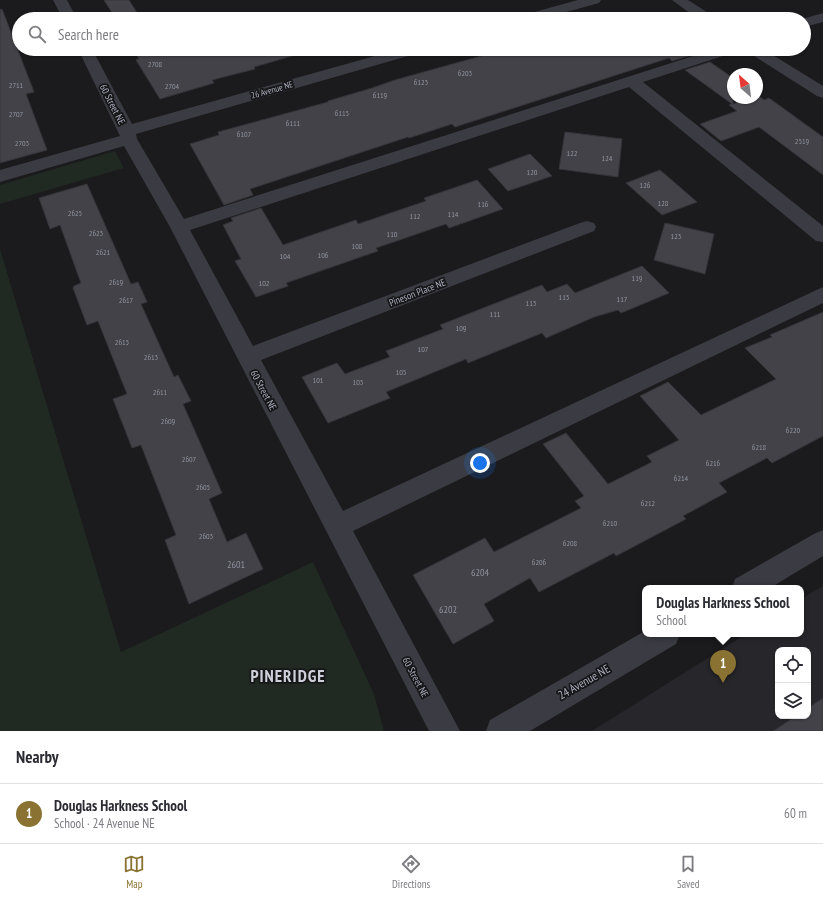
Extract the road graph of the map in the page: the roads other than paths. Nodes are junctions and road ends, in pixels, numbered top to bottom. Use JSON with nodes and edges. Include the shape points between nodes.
{"nodes":[{"id":1,"x":60,"y":0,"type":"edge"},
{"id":2,"x":594,"y":0,"type":"edge"},
{"id":3,"x":679,"y":0,"type":"edge"},
{"id":4,"x":66,"y":12,"type":"edge"},
{"id":5,"x":550,"y":12,"type":"edge"},
{"id":6,"x":697,"y":12,"type":"edge"},
{"id":7,"x":823,"y":17,"type":"edge"},
{"id":8,"x":811,"y":21,"type":"edge"},
{"id":9,"x":88,"y":56,"type":"edge"},
{"id":10,"x":393,"y":56,"type":"edge"},
{"id":11,"x":709,"y":56,"type":"edge"},
{"id":12,"x":765,"y":56,"type":"edge"},
{"id":13,"x":632,"y":81,"type":"junction"},
{"id":14,"x":823,"y":94,"type":"edge"},
{"id":15,"x":128,"y":135,"type":"junction"},
{"id":16,"x":0,"y":176,"type":"edge"},
{"id":17,"x":179,"y":227,"type":"junction"},
{"id":18,"x":587,"y":227,"type":"dead end"},
{"id":19,"x":823,"y":236,"type":"edge"},
{"id":20,"x":823,"y":294,"type":"edge"},
{"id":21,"x":246,"y":357,"type":"junction"},
{"id":22,"x":336,"y":527,"type":"junction"},
{"id":23,"x":823,"y":542,"type":"edge"},
{"id":24,"x":750,"y":585,"type":"edge"},
{"id":25,"x":661,"y":637,"type":"edge"},
{"id":26,"x":445,"y":731,"type":"edge"},
{"id":27,"x":501,"y":731,"type":"edge"}],
"edges":[{"from":1,"to":4,"type":"street"},
{"from":2,"to":5,"type":"street"},
{"from":3,"to":6,"type":"street"},
{"from":7,"to":8,"type":"street"},
{"from":9,"to":15,"type":"street","name":"60 Street NE"},
{"from":10,"to":15,"type":"street","name":"26 Avenue NE"},
{"from":11,"to":13,"type":"street"},
{"from":12,"to":14,"type":"street"},
{"from":13,"to":17,"type":"street"},
{"from":13,"to":19,"type":"street"},
{"from":15,"to":16,"type":"street","name":"26 Avenue NE"},
{"from":15,"to":17,"type":"street","name":"60 Street NE"},
{"from":17,"to":21,"type":"street","name":"60 Street NE"},
{"from":18,"to":21,"type":"street","name":"Pineson Place NE"},
{"from":20,"to":22,"type":"street"},
{"from":21,"to":22,"type":"street","name":"60 Street NE"},
{"from":22,"to":26,"type":"street","name":"60 Street NE"},
{"from":23,"to":24,"type":"street"},
{"from":25,"to":27,"type":"street","name":"24 Avenue NE"}]}
